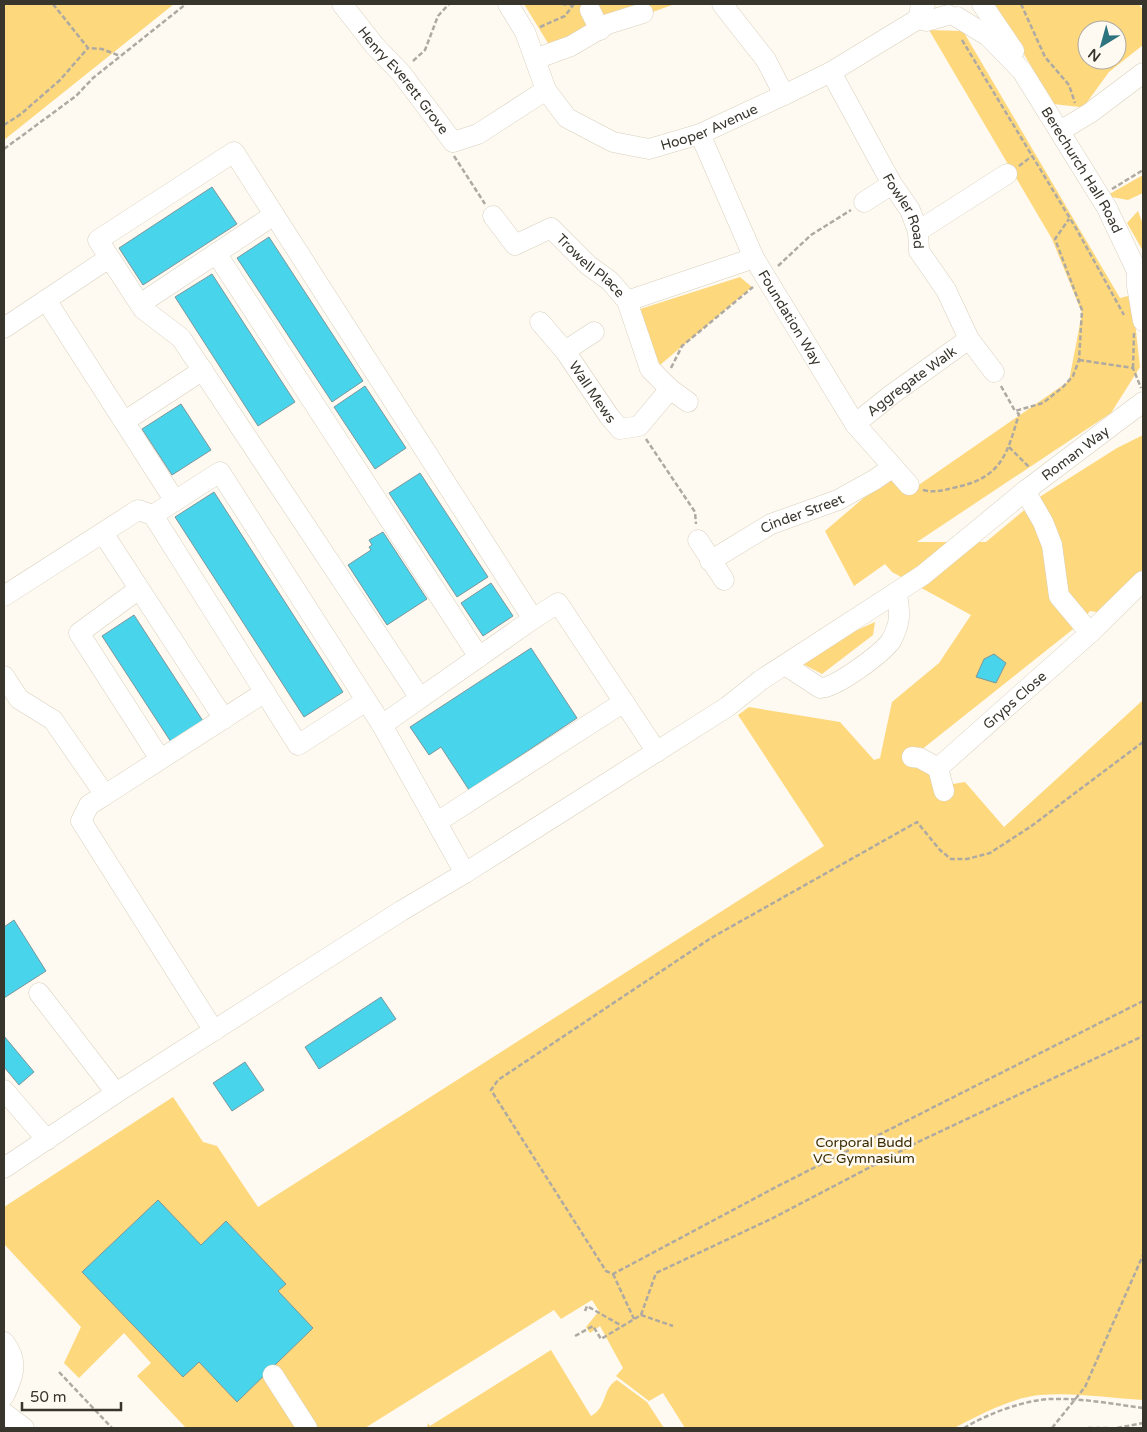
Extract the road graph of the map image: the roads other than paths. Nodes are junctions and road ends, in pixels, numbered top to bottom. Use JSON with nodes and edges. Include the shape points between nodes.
{"nodes":[{"id":1,"x":342,"y":4,"type":"edge"},
{"id":2,"x":508,"y":4,"type":"edge"},
{"id":3,"x":722,"y":4,"type":"edge"},
{"id":4,"x":975,"y":4,"type":"edge"},
{"id":5,"x":982,"y":4,"type":"edge"},
{"id":6,"x":580,"y":6,"type":"edge"},
{"id":7,"x":922,"y":11,"type":"edge"},
{"id":8,"x":643,"y":13,"type":"dead end"},
{"id":9,"x":949,"y":17,"type":"edge"},
{"id":10,"x":600,"y":30,"type":"junction"},
{"id":11,"x":535,"y":59,"type":"junction"},
{"id":12,"x":1022,"y":71,"type":"junction"},
{"id":13,"x":832,"y":72,"type":"junction"},
{"id":14,"x":1143,"y":73,"type":"edge"},
{"id":15,"x":546,"y":90,"type":"junction"},
{"id":16,"x":784,"y":95,"type":"junction"},
{"id":17,"x":1060,"y":130,"type":"junction"},
{"id":18,"x":700,"y":134,"type":"junction"},
{"id":19,"x":1007,"y":174,"type":"dead end"},
{"id":20,"x":892,"y":184,"type":"junction"},
{"id":21,"x":864,"y":202,"type":"dead end"},
{"id":22,"x":274,"y":215,"type":"junction"},
{"id":23,"x":493,"y":216,"type":"road end"},
{"id":24,"x":918,"y":231,"type":"junction"},
{"id":25,"x":216,"y":253,"type":"junction"},
{"id":26,"x":109,"y":258,"type":"junction"},
{"id":27,"x":754,"y":258,"type":"junction"},
{"id":28,"x":1140,"y":278,"type":"edge"},
{"id":29,"x":46,"y":300,"type":"junction"},
{"id":30,"x":627,"y":301,"type":"junction"},
{"id":31,"x":140,"y":304,"type":"junction"},
{"id":32,"x":540,"y":322,"type":"dead end"},
{"id":33,"x":1136,"y":325,"type":"edge"},
{"id":34,"x":4,"y":328,"type":"edge"},
{"id":35,"x":594,"y":332,"type":"dead end"},
{"id":36,"x":969,"y":339,"type":"junction"},
{"id":37,"x":565,"y":350,"type":"junction"},
{"id":38,"x":203,"y":370,"type":"junction"},
{"id":39,"x":994,"y":372,"type":"road end"},
{"id":40,"x":670,"y":389,"type":"junction"},
{"id":41,"x":688,"y":402,"type":"dead end"},
{"id":42,"x":1143,"y":402,"type":"edge"},
{"id":43,"x":125,"y":421,"type":"junction"},
{"id":44,"x":855,"y":424,"type":"junction"},
{"id":45,"x":893,"y":467,"type":"junction"},
{"id":46,"x":909,"y":484,"type":"road end"},
{"id":47,"x":1025,"y":491,"type":"junction"},
{"id":48,"x":175,"y":501,"type":"junction"},
{"id":49,"x":153,"y":516,"type":"junction"},
{"id":50,"x":103,"y":533,"type":"junction"},
{"id":51,"x":698,"y":540,"type":"road end"},
{"id":52,"x":710,"y":561,"type":"junction"},
{"id":53,"x":724,"y":580,"type":"dead end"},
{"id":54,"x":1143,"y":581,"type":"edge"},
{"id":55,"x":140,"y":589,"type":"junction"},
{"id":56,"x":896,"y":592,"type":"junction"},
{"id":57,"x":4,"y":596,"type":"edge"},
{"id":58,"x":533,"y":619,"type":"junction"},
{"id":59,"x":1090,"y":633,"type":"junction"},
{"id":60,"x":479,"y":657,"type":"junction"},
{"id":61,"x":785,"y":665,"type":"junction"},
{"id":62,"x":4,"y":676,"type":"edge"},
{"id":63,"x":265,"y":692,"type":"junction"},
{"id":64,"x":420,"y":698,"type":"junction"},
{"id":65,"x":366,"y":700,"type":"junction"},
{"id":66,"x":624,"y":702,"type":"junction"},
{"id":67,"x":224,"y":719,"type":"junction"},
{"id":68,"x":382,"y":725,"type":"junction"},
{"id":69,"x":657,"y":752,"type":"junction"},
{"id":70,"x":912,"y":757,"type":"dead end"},
{"id":71,"x":160,"y":759,"type":"junction"},
{"id":72,"x":938,"y":768,"type":"junction"},
{"id":73,"x":944,"y":790,"type":"dead end"},
{"id":74,"x":105,"y":795,"type":"junction"},
{"id":75,"x":437,"y":822,"type":"junction"},
{"id":76,"x":465,"y":873,"type":"junction"},
{"id":77,"x":39,"y":993,"type":"dead end"},
{"id":78,"x":214,"y":1031,"type":"junction"},
{"id":79,"x":4,"y":1090,"type":"edge"},
{"id":80,"x":116,"y":1093,"type":"junction"},
{"id":81,"x":47,"y":1140,"type":"junction"},
{"id":82,"x":4,"y":1168,"type":"edge"},
{"id":83,"x":4,"y":1342,"type":"edge"},
{"id":84,"x":273,"y":1375,"type":"dead end"},
{"id":85,"x":4,"y":1396,"type":"edge"},
{"id":86,"x":4,"y":1413,"type":"edge"},
{"id":87,"x":24,"y":1428,"type":"edge"},
{"id":88,"x":307,"y":1428,"type":"edge"}],
"edges":[{"from":1,"to":15,"type":"street","name":"Henry Everett Grove","via":[[401,73],[453,142],[478,134]]},
{"from":2,"to":11,"type":"street","name":"Hooper Avenue","via":[[525,32]]},
{"from":3,"to":16,"type":"street","via":[[766,60]]},
{"from":4,"to":9,"type":"street","via":[[968,12]]},
{"from":5,"to":12,"type":"street","name":"Berechurch Hall Road","via":[[1005,34]]},
{"from":6,"to":10,"type":"street"},
{"from":7,"to":9,"type":"street","via":[[927,21]]},
{"from":7,"to":13,"type":"street","name":"Hooper Avenue"},
{"from":8,"to":10,"type":"street"},
{"from":9,"to":12,"type":"street","name":"Berechurch Hall Road","via":[[988,36]]},
{"from":10,"to":11,"type":"street","via":[[572,46]]},
{"from":11,"to":15,"type":"street","name":"Hooper Avenue"},
{"from":12,"to":17,"type":"street","name":"Berechurch Hall Road"},
{"from":13,"to":16,"type":"street","name":"Hooper Avenue"},
{"from":13,"to":20,"type":"street","name":"Fowler Road"},
{"from":14,"to":17,"type":"street"},
{"from":15,"to":18,"type":"street","name":"Hooper Avenue","via":[[567,118],[613,142],[649,149]]},
{"from":16,"to":18,"type":"street","name":"Hooper Avenue"},
{"from":17,"to":28,"type":"street","name":"Berechurch Hall Road","via":[[1100,196]]},
{"from":18,"to":27,"type":"street","name":"Foundation Way"},
{"from":19,"to":24,"type":"street"},
{"from":20,"to":21,"type":"street"},
{"from":20,"to":24,"type":"street","name":"Fowler Road","via":[[910,210]]},
{"from":22,"to":25,"type":"street"},
{"from":22,"to":26,"type":"street","via":[[234,152],[98,240]]},
{"from":22,"to":58,"type":"street"},
{"from":23,"to":30,"type":"street","name":"Trowell Place","via":[[508,251],[551,228],[588,266],[610,281]]},
{"from":24,"to":36,"type":"street","name":"Fowler Road","via":[[919,252],[946,290]]},
{"from":25,"to":31,"type":"street"},
{"from":25,"to":60,"type":"street"},
{"from":26,"to":29,"type":"street"},
{"from":26,"to":31,"type":"street"},
{"from":27,"to":30,"type":"street","name":"Trowell Place"},
{"from":27,"to":44,"type":"street","name":"Foundation Way"},
{"from":28,"to":33,"type":"street","name":"Berechurch Hall Road"},
{"from":29,"to":34,"type":"street"},
{"from":29,"to":43,"type":"street"},
{"from":30,"to":40,"type":"street","via":[[650,369]]},
{"from":31,"to":38,"type":"street","via":[[181,338]]},
{"from":32,"to":37,"type":"street"},
{"from":35,"to":37,"type":"street","name":"Wall Mews"},
{"from":36,"to":39,"type":"street","name":"Fowler Road"},
{"from":36,"to":44,"type":"street","name":"Aggregate Walk"},
{"from":37,"to":40,"type":"street","name":"Wall Mews","via":[[620,429],[639,426]]},
{"from":38,"to":43,"type":"street"},
{"from":38,"to":64,"type":"street"},
{"from":40,"to":41,"type":"street"},
{"from":42,"to":47,"type":"street","name":"Roman Way"},
{"from":43,"to":48,"type":"street"},
{"from":44,"to":45,"type":"street","name":"Foundation Way"},
{"from":45,"to":46,"type":"street","name":"Foundation Way"},
{"from":45,"to":52,"type":"street","name":"Cinder Street","via":[[838,500],[771,524]]},
{"from":47,"to":56,"type":"street","name":"Roman Way","via":[[923,575]]},
{"from":47,"to":59,"type":"street","via":[[1052,545],[1059,596]]},
{"from":48,"to":49,"type":"street"},
{"from":48,"to":65,"type":"street","via":[[220,472]]},
{"from":49,"to":50,"type":"street","via":[[138,510]]},
{"from":49,"to":63,"type":"street"},
{"from":50,"to":55,"type":"street"},
{"from":50,"to":57,"type":"street"},
{"from":51,"to":52,"type":"street"},
{"from":52,"to":53,"type":"street"},
{"from":54,"to":59,"type":"street","name":"Gryps Close"},
{"from":55,"to":67,"type":"street"},
{"from":55,"to":71,"type":"street","via":[[80,633]]},
{"from":56,"to":61,"type":"street","name":"Roman Way"},
{"from":56,"to":61,"type":"street","via":[[899,618],[891,640],[872,658],[827,688],[820,688]]},
{"from":58,"to":60,"type":"street"},
{"from":58,"to":66,"type":"street","via":[[558,602]]},
{"from":59,"to":72,"type":"street","name":"Gryps Close"},
{"from":60,"to":64,"type":"street"},
{"from":61,"to":69,"type":"street","name":"Roman Way"},
{"from":62,"to":74,"type":"street","via":[[19,699],[53,720]]},
{"from":63,"to":65,"type":"street","via":[[298,745]]},
{"from":63,"to":67,"type":"street"},
{"from":64,"to":68,"type":"street"},
{"from":65,"to":68,"type":"street"},
{"from":66,"to":69,"type":"street"},
{"from":66,"to":75,"type":"street"},
{"from":67,"to":71,"type":"street"},
{"from":68,"to":75,"type":"street"},
{"from":69,"to":76,"type":"street","name":"Roman Way"},
{"from":70,"to":72,"type":"street"},
{"from":71,"to":74,"type":"street"},
{"from":72,"to":73,"type":"street"},
{"from":74,"to":78,"type":"street","via":[[89,805],[82,821]]},
{"from":75,"to":76,"type":"street"},
{"from":76,"to":78,"type":"street","name":"Roman Way"},
{"from":77,"to":80,"type":"street"},
{"from":78,"to":80,"type":"street","name":"Roman Way"},
{"from":79,"to":81,"type":"street"},
{"from":80,"to":81,"type":"street","name":"Roman Way"},
{"from":81,"to":82,"type":"street","name":"Roman Way"},
{"from":83,"to":85,"type":"street","via":[[11,1351],[15,1366]]},
{"from":84,"to":88,"type":"street"},
{"from":86,"to":87,"type":"street"}]}
